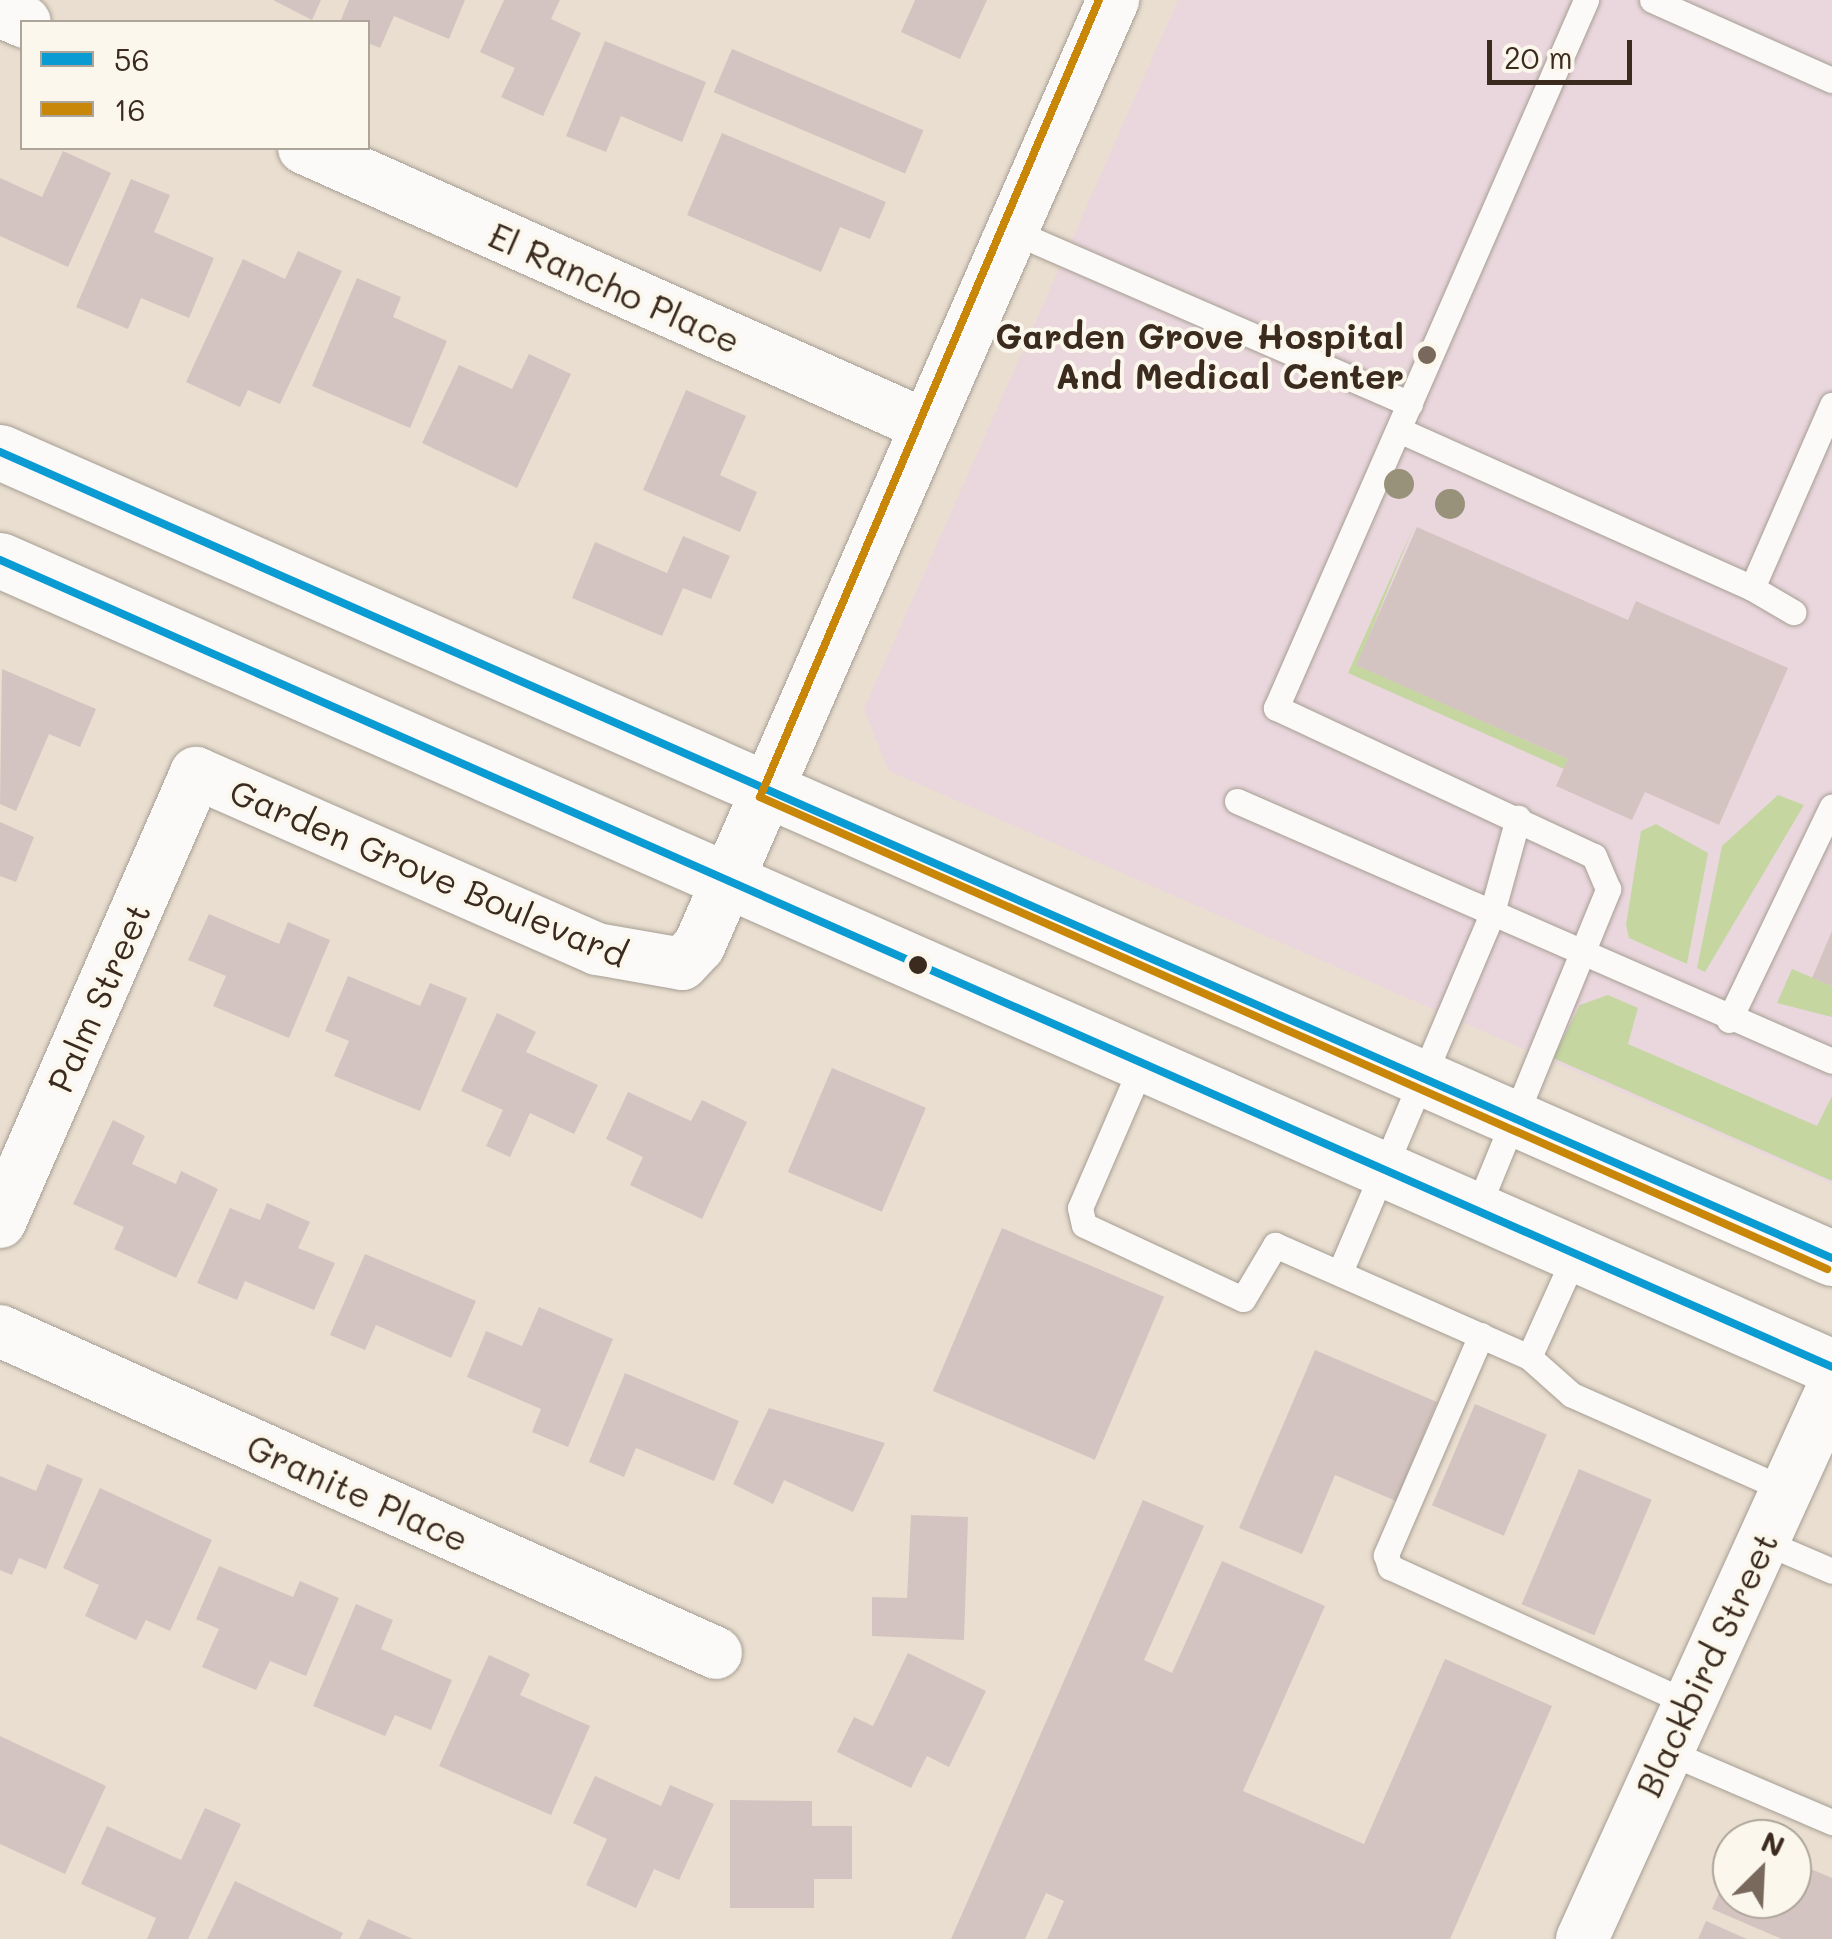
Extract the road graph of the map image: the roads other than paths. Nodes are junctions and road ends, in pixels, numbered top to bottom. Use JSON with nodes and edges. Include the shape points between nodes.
{"nodes":[{"id":1,"x":1114,"y":0,"type":"edge"},
{"id":2,"x":1586,"y":0,"type":"edge"},
{"id":3,"x":1652,"y":0,"type":"edge"},
{"id":4,"x":1832,"y":80,"type":"edge"},
{"id":5,"x":308,"y":150,"type":"edge"},
{"id":6,"x":1012,"y":230,"type":"junction"},
{"id":7,"x":1410,"y":404,"type":"junction"},
{"id":8,"x":1832,"y":406,"type":"edge"},
{"id":9,"x":927,"y":426,"type":"junction"},
{"id":10,"x":1398,"y":430,"type":"junction"},
{"id":11,"x":0,"y":452,"type":"edge"},
{"id":12,"x":0,"y":560,"type":"edge"},
{"id":13,"x":1752,"y":588,"type":"junction"},
{"id":14,"x":1793,"y":612,"type":"dead end"},
{"id":15,"x":196,"y":773,"type":"joint"},
{"id":16,"x":771,"y":790,"type":"junction"},
{"id":17,"x":1237,"y":802,"type":"dead end"},
{"id":18,"x":1832,"y":806,"type":"edge"},
{"id":19,"x":1518,"y":818,"type":"junction"},
{"id":20,"x":1823,"y":839,"type":"edge"},
{"id":21,"x":734,"y":877,"type":"junction"},
{"id":22,"x":1491,"y":916,"type":"junction"},
{"id":23,"x":1581,"y":956,"type":"junction"},
{"id":24,"x":1729,"y":1020,"type":"junction"},
{"id":25,"x":1144,"y":1060,"type":"junction"},
{"id":26,"x":1832,"y":1061,"type":"edge"},
{"id":27,"x":1424,"y":1076,"type":"junction"},
{"id":28,"x":1514,"y":1116,"type":"junction"},
{"id":29,"x":1385,"y":1168,"type":"junction"},
{"id":30,"x":1477,"y":1209,"type":"junction"},
{"id":31,"x":0,"y":1222,"type":"edge"},
{"id":32,"x":1576,"y":1254,"type":"junction"},
{"id":33,"x":1832,"y":1258,"type":"edge"},
{"id":34,"x":1340,"y":1272,"type":"junction"},
{"id":35,"x":0,"y":1331,"type":"edge"},
{"id":36,"x":1481,"y":1336,"type":"junction"},
{"id":37,"x":1530,"y":1357,"type":"junction"},
{"id":38,"x":1832,"y":1367,"type":"edge"},
{"id":39,"x":1832,"y":1390,"type":"edge"},
{"id":40,"x":1786,"y":1490,"type":"junction"},
{"id":41,"x":1762,"y":1542,"type":"junction"},
{"id":42,"x":1832,"y":1570,"type":"edge"},
{"id":43,"x":716,"y":1653,"type":"dead end"},
{"id":44,"x":1688,"y":1703,"type":"junction"},
{"id":45,"x":1666,"y":1752,"type":"junction"},
{"id":46,"x":1832,"y":1822,"type":"edge"},
{"id":47,"x":1582,"y":1939,"type":"edge"}],
"edges":[{"from":1,"to":6,"type":"street"},
{"from":2,"to":7,"type":"lane"},
{"from":3,"to":4,"type":"lane"},
{"from":5,"to":9,"type":"street","name":"El Rancho Place"},
{"from":6,"to":7,"type":"lane"},
{"from":6,"to":9,"type":"street"},
{"from":7,"to":10,"type":"lane"},
{"from":8,"to":13,"type":"lane"},
{"from":9,"to":16,"type":"street"},
{"from":10,"to":13,"type":"lane"},
{"from":10,"to":19,"type":"lane","via":[[1276,708]]},
{"from":11,"to":16,"type":"main road"},
{"from":12,"to":21,"type":"main road"},
{"from":13,"to":14,"type":"lane"},
{"from":15,"to":21,"type":"street","name":"Garden Grove Boulevard","via":[[644,963],[682,964]]},
{"from":15,"to":31,"type":"street","name":"Palm Street"},
{"from":16,"to":21,"type":"street"},
{"from":16,"to":27,"type":"main road"},
{"from":17,"to":22,"type":"lane"},
{"from":18,"to":20,"type":"lane"},
{"from":19,"to":22,"type":"lane"},
{"from":19,"to":23,"type":"lane","via":[[1594,856],[1608,889]]},
{"from":20,"to":24,"type":"lane"},
{"from":21,"to":25,"type":"main road"},
{"from":22,"to":23,"type":"lane"},
{"from":22,"to":27,"type":"lane"},
{"from":23,"to":24,"type":"lane"},
{"from":23,"to":28,"type":"lane"},
{"from":24,"to":26,"type":"lane"},
{"from":25,"to":29,"type":"main road"},
{"from":25,"to":34,"type":"lane","via":[[1080,1208],[1084,1225],[1243,1299],[1275,1246]]},
{"from":27,"to":28,"type":"main road"},
{"from":27,"to":29,"type":"lane"},
{"from":28,"to":30,"type":"lane"},
{"from":28,"to":33,"type":"main road"},
{"from":29,"to":30,"type":"main road"},
{"from":29,"to":34,"type":"lane"},
{"from":30,"to":32,"type":"main road"},
{"from":32,"to":37,"type":"lane"},
{"from":32,"to":38,"type":"main road"},
{"from":34,"to":36,"type":"lane"},
{"from":35,"to":43,"type":"street","name":"Granite Place"},
{"from":36,"to":37,"type":"lane"},
{"from":36,"to":44,"type":"lane","via":[[1386,1555],[1390,1567]]},
{"from":37,"to":40,"type":"lane","via":[[1572,1395]]},
{"from":39,"to":40,"type":"street","name":"Blackbird Street"},
{"from":40,"to":41,"type":"street","name":"Blackbird Street"},
{"from":41,"to":42,"type":"lane"},
{"from":41,"to":44,"type":"street","name":"Blackbird Street"},
{"from":44,"to":45,"type":"street","name":"Blackbird Street"},
{"from":45,"to":46,"type":"lane"},
{"from":45,"to":47,"type":"street","name":"Blackbird Street"}]}
